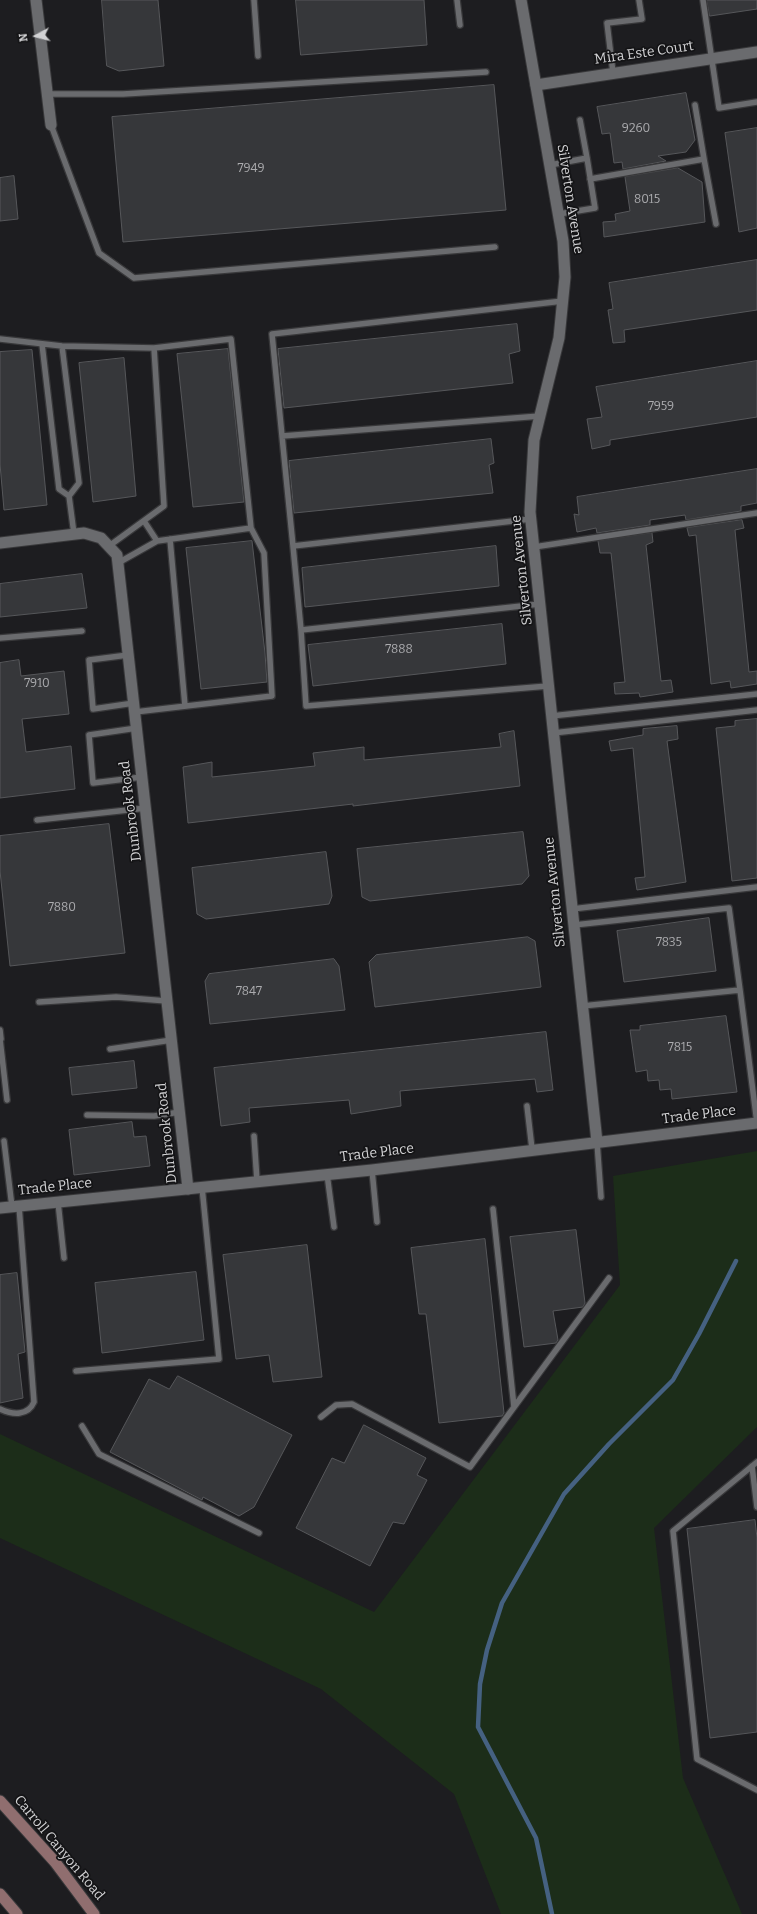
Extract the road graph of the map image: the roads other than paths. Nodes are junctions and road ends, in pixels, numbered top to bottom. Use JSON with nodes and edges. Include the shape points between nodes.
{"nodes":[{"id":1,"x":36,"y":0,"type":"edge"},
{"id":2,"x":254,"y":0,"type":"edge"},
{"id":3,"x":457,"y":0,"type":"edge"},
{"id":4,"x":521,"y":0,"type":"edge"},
{"id":5,"x":639,"y":0,"type":"edge"},
{"id":6,"x":703,"y":0,"type":"edge"},
{"id":7,"x":460,"y":25,"type":"dead end"},
{"id":8,"x":757,"y":52,"type":"edge"},
{"id":9,"x":258,"y":56,"type":"dead end"},
{"id":10,"x":711,"y":59,"type":"junction"},
{"id":11,"x":486,"y":72,"type":"dead end"},
{"id":12,"x":613,"y":73,"type":"junction"},
{"id":13,"x":536,"y":84,"type":"junction"},
{"id":14,"x":48,"y":94,"type":"junction"},
{"id":15,"x":757,"y":102,"type":"edge"},
{"id":16,"x":694,"y":105,"type":"dead end"},
{"id":17,"x":580,"y":120,"type":"dead end"},
{"id":18,"x":51,"y":125,"type":"joint"},
{"id":19,"x":587,"y":158,"type":"junction"},
{"id":20,"x":704,"y":159,"type":"junction"},
{"id":21,"x":550,"y":165,"type":"junction"},
{"id":22,"x":590,"y":179,"type":"junction"},
{"id":23,"x":559,"y":214,"type":"junction"},
{"id":24,"x":716,"y":224,"type":"dead end"},
{"id":25,"x":495,"y":247,"type":"dead end"},
{"id":26,"x":563,"y":301,"type":"junction"},
{"id":27,"x":0,"y":339,"type":"edge"},
{"id":28,"x":42,"y":344,"type":"junction"},
{"id":29,"x":62,"y":346,"type":"junction"},
{"id":30,"x":154,"y":348,"type":"junction"},
{"id":31,"x":540,"y":416,"type":"junction"},
{"id":32,"x":282,"y":436,"type":"junction"},
{"id":33,"x":69,"y":496,"type":"junction"},
{"id":34,"x":757,"y":514,"type":"edge"},
{"id":35,"x":531,"y":519,"type":"junction"},
{"id":36,"x":144,"y":521,"type":"junction"},
{"id":37,"x":251,"y":528,"type":"junction"},
{"id":38,"x":74,"y":534,"type":"junction"},
{"id":39,"x":170,"y":539,"type":"junction"},
{"id":40,"x":157,"y":541,"type":"junction"},
{"id":41,"x":0,"y":543,"type":"edge"},
{"id":42,"x":109,"y":546,"type":"junction"},
{"id":43,"x":293,"y":546,"type":"junction"},
{"id":44,"x":534,"y":547,"type":"junction"},
{"id":45,"x":118,"y":563,"type":"junction"},
{"id":46,"x":540,"y":604,"type":"junction"},
{"id":47,"x":301,"y":630,"type":"junction"},
{"id":48,"x":82,"y":631,"type":"dead end"},
{"id":49,"x":0,"y":638,"type":"edge"},
{"id":50,"x":128,"y":655,"type":"junction"},
{"id":51,"x":548,"y":686,"type":"junction"},
{"id":52,"x":757,"y":694,"type":"edge"},
{"id":53,"x":185,"y":706,"type":"junction"},
{"id":54,"x":134,"y":708,"type":"junction"},
{"id":55,"x":757,"y":710,"type":"edge"},
{"id":56,"x":551,"y":716,"type":"junction"},
{"id":57,"x":136,"y":728,"type":"junction"},
{"id":58,"x":553,"y":733,"type":"junction"},
{"id":59,"x":142,"y":777,"type":"junction"},
{"id":60,"x":146,"y":808,"type":"junction"},
{"id":61,"x":37,"y":820,"type":"dead end"},
{"id":62,"x":757,"y":887,"type":"edge"},
{"id":63,"x":572,"y":909,"type":"junction"},
{"id":64,"x":574,"y":925,"type":"junction"},
{"id":65,"x":740,"y":990,"type":"junction"},
{"id":66,"x":167,"y":1001,"type":"junction"},
{"id":67,"x":39,"y":1002,"type":"dead end"},
{"id":68,"x":582,"y":1006,"type":"junction"},
{"id":69,"x":0,"y":1030,"type":"edge"},
{"id":70,"x":0,"y":1039,"type":"edge"},
{"id":71,"x":172,"y":1040,"type":"junction"},
{"id":72,"x":110,"y":1049,"type":"dead end"},
{"id":73,"x":7,"y":1100,"type":"dead end"},
{"id":74,"x":527,"y":1106,"type":"dead end"},
{"id":75,"x":180,"y":1112,"type":"junction"},
{"id":76,"x":87,"y":1115,"type":"dead end"},
{"id":77,"x":757,"y":1123,"type":"edge"},
{"id":78,"x":254,"y":1136,"type":"dead end"},
{"id":79,"x":4,"y":1141,"type":"dead end"},
{"id":80,"x":596,"y":1142,"type":"junction"},
{"id":81,"x":532,"y":1149,"type":"junction"},
{"id":82,"x":372,"y":1170,"type":"junction"},
{"id":83,"x":327,"y":1174,"type":"junction"},
{"id":84,"x":257,"y":1181,"type":"junction"},
{"id":85,"x":202,"y":1187,"type":"junction"},
{"id":86,"x":188,"y":1189,"type":"junction"},
{"id":87,"x":601,"y":1197,"type":"dead end"},
{"id":88,"x":58,"y":1202,"type":"junction"},
{"id":89,"x":15,"y":1206,"type":"junction"},
{"id":90,"x":0,"y":1208,"type":"edge"},
{"id":91,"x":493,"y":1209,"type":"dead end"},
{"id":92,"x":377,"y":1222,"type":"dead end"},
{"id":93,"x":334,"y":1227,"type":"dead end"},
{"id":94,"x":64,"y":1258,"type":"dead end"},
{"id":95,"x":609,"y":1278,"type":"dead end"},
{"id":96,"x":76,"y":1371,"type":"dead end"},
{"id":97,"x":514,"y":1407,"type":"junction"},
{"id":98,"x":0,"y":1409,"type":"edge"},
{"id":99,"x":321,"y":1417,"type":"dead end"},
{"id":100,"x":82,"y":1426,"type":"dead end"},
{"id":101,"x":755,"y":1464,"type":"edge"},
{"id":102,"x":757,"y":1507,"type":"edge"},
{"id":103,"x":259,"y":1533,"type":"dead end"},
{"id":104,"x":757,"y":1790,"type":"edge"},
{"id":105,"x":0,"y":1801,"type":"edge"},
{"id":106,"x":0,"y":1894,"type":"edge"},
{"id":107,"x":16,"y":1914,"type":"edge"},
{"id":108,"x":94,"y":1914,"type":"edge"}],
"edges":[{"from":1,"to":14,"type":"street"},
{"from":2,"to":9,"type":"lane"},
{"from":3,"to":7,"type":"lane"},
{"from":4,"to":13,"type":"street","name":"Silverton Avenue"},
{"from":5,"to":12,"type":"lane","via":[[642,19],[607,23]]},
{"from":6,"to":10,"type":"lane"},
{"from":8,"to":10,"type":"street","name":"Mira Este Court"},
{"from":10,"to":12,"type":"street","name":"Mira Este Court"},
{"from":10,"to":15,"type":"lane","via":[[719,108]]},
{"from":11,"to":14,"type":"lane","via":[[123,94]]},
{"from":12,"to":13,"type":"street","name":"Mira Este Court"},
{"from":13,"to":21,"type":"street","name":"Silverton Avenue"},
{"from":14,"to":18,"type":"street"},
{"from":16,"to":20,"type":"lane"},
{"from":17,"to":19,"type":"lane"},
{"from":18,"to":25,"type":"lane","via":[[99,253],[134,278]]},
{"from":19,"to":21,"type":"lane"},
{"from":19,"to":22,"type":"lane"},
{"from":20,"to":22,"type":"lane"},
{"from":20,"to":24,"type":"lane"},
{"from":21,"to":23,"type":"street","name":"Silverton Avenue"},
{"from":22,"to":23,"type":"lane","via":[[596,208]]},
{"from":23,"to":26,"type":"street","name":"Silverton Avenue","via":[[565,264]]},
{"from":26,"to":31,"type":"street","name":"Silverton Avenue","via":[[559,338]]},
{"from":26,"to":32,"type":"lane","via":[[272,334]]},
{"from":27,"to":28,"type":"lane"},
{"from":28,"to":29,"type":"lane"},
{"from":28,"to":33,"type":"lane","via":[[59,489]]},
{"from":29,"to":30,"type":"lane"},
{"from":29,"to":33,"type":"lane","via":[[79,482]]},
{"from":30,"to":36,"type":"lane","via":[[164,506]]},
{"from":30,"to":37,"type":"lane","via":[[231,339]]},
{"from":31,"to":32,"type":"lane"},
{"from":31,"to":35,"type":"street","name":"Silverton Avenue","via":[[534,440]]},
{"from":32,"to":43,"type":"lane"},
{"from":33,"to":38,"type":"lane"},
{"from":34,"to":44,"type":"lane"},
{"from":35,"to":43,"type":"lane"},
{"from":35,"to":44,"type":"street","name":"Silverton Avenue"},
{"from":36,"to":40,"type":"lane"},
{"from":36,"to":42,"type":"lane"},
{"from":37,"to":39,"type":"lane"},
{"from":37,"to":53,"type":"lane","via":[[264,553],[272,696]]},
{"from":38,"to":41,"type":"street","name":"Dunbrook Road"},
{"from":38,"to":42,"type":"street","name":"Dunbrook Road","via":[[84,533],[101,538]]},
{"from":39,"to":40,"type":"lane"},
{"from":39,"to":53,"type":"lane"},
{"from":40,"to":45,"type":"lane"},
{"from":42,"to":45,"type":"street","name":"Dunbrook Road","via":[[117,555]]},
{"from":43,"to":47,"type":"lane"},
{"from":44,"to":46,"type":"street","name":"Silverton Avenue"},
{"from":45,"to":50,"type":"street","name":"Dunbrook Road"},
{"from":46,"to":47,"type":"lane"},
{"from":46,"to":51,"type":"street","name":"Silverton Avenue"},
{"from":47,"to":51,"type":"lane","via":[[306,706]]},
{"from":48,"to":49,"type":"lane"},
{"from":50,"to":54,"type":"street","name":"Dunbrook Road"},
{"from":50,"to":54,"type":"lane","via":[[89,660],[94,709]]},
{"from":51,"to":56,"type":"street","name":"Silverton Avenue"},
{"from":52,"to":56,"type":"lane"},
{"from":53,"to":54,"type":"lane"},
{"from":54,"to":57,"type":"street","name":"Dunbrook Road"},
{"from":55,"to":58,"type":"lane"},
{"from":56,"to":58,"type":"street","name":"Silverton Avenue"},
{"from":57,"to":59,"type":"street","name":"Dunbrook Road"},
{"from":57,"to":59,"type":"lane","via":[[89,735],[93,783]]},
{"from":58,"to":63,"type":"street","name":"Silverton Avenue"},
{"from":59,"to":60,"type":"street","name":"Dunbrook Road"},
{"from":60,"to":61,"type":"lane"},
{"from":60,"to":66,"type":"street","name":"Dunbrook Road"},
{"from":62,"to":63,"type":"lane"},
{"from":63,"to":64,"type":"street","name":"Silverton Avenue"},
{"from":64,"to":65,"type":"lane","via":[[729,908]]},
{"from":64,"to":68,"type":"street","name":"Silverton Avenue"},
{"from":65,"to":68,"type":"lane"},
{"from":65,"to":77,"type":"lane"},
{"from":66,"to":67,"type":"lane","via":[[116,997]]},
{"from":66,"to":71,"type":"street","name":"Dunbrook Road"},
{"from":68,"to":80,"type":"street","name":"Silverton Avenue"},
{"from":69,"to":70,"type":"lane"},
{"from":70,"to":73,"type":"lane"},
{"from":71,"to":72,"type":"lane"},
{"from":71,"to":75,"type":"street","name":"Dunbrook Road"},
{"from":74,"to":81,"type":"lane"},
{"from":75,"to":76,"type":"lane","via":[[154,1116]]},
{"from":75,"to":86,"type":"street","name":"Dunbrook Road"},
{"from":77,"to":80,"type":"street","name":"Trade Place"},
{"from":78,"to":84,"type":"lane"},
{"from":79,"to":89,"type":"lane"},
{"from":80,"to":81,"type":"street","name":"Trade Place"},
{"from":80,"to":87,"type":"lane"},
{"from":81,"to":82,"type":"street","name":"Trade Place"},
{"from":82,"to":83,"type":"street","name":"Trade Place"},
{"from":82,"to":92,"type":"lane"},
{"from":83,"to":84,"type":"street","name":"Trade Place"},
{"from":83,"to":93,"type":"lane"},
{"from":84,"to":85,"type":"street","name":"Trade Place"},
{"from":85,"to":86,"type":"street","name":"Trade Place"},
{"from":85,"to":96,"type":"lane","via":[[219,1359]]},
{"from":86,"to":88,"type":"street","name":"Trade Place"},
{"from":88,"to":89,"type":"street","name":"Trade Place"},
{"from":88,"to":94,"type":"lane"},
{"from":89,"to":90,"type":"street","name":"Trade Place"},
{"from":89,"to":98,"type":"lane","via":[[34,1402],[31,1409],[16,1414]]},
{"from":91,"to":97,"type":"lane"},
{"from":95,"to":97,"type":"lane"},
{"from":97,"to":99,"type":"lane","via":[[470,1466],[352,1404],[336,1405]]},
{"from":100,"to":103,"type":"lane","via":[[99,1454]]},
{"from":101,"to":102,"type":"lane"},
{"from":101,"to":104,"type":"lane","via":[[673,1531],[697,1759]]},
{"from":105,"to":108,"type":"main road","name":"Carroll Canyon Road","via":[[55,1862]]},
{"from":106,"to":107,"type":"main road"}]}
